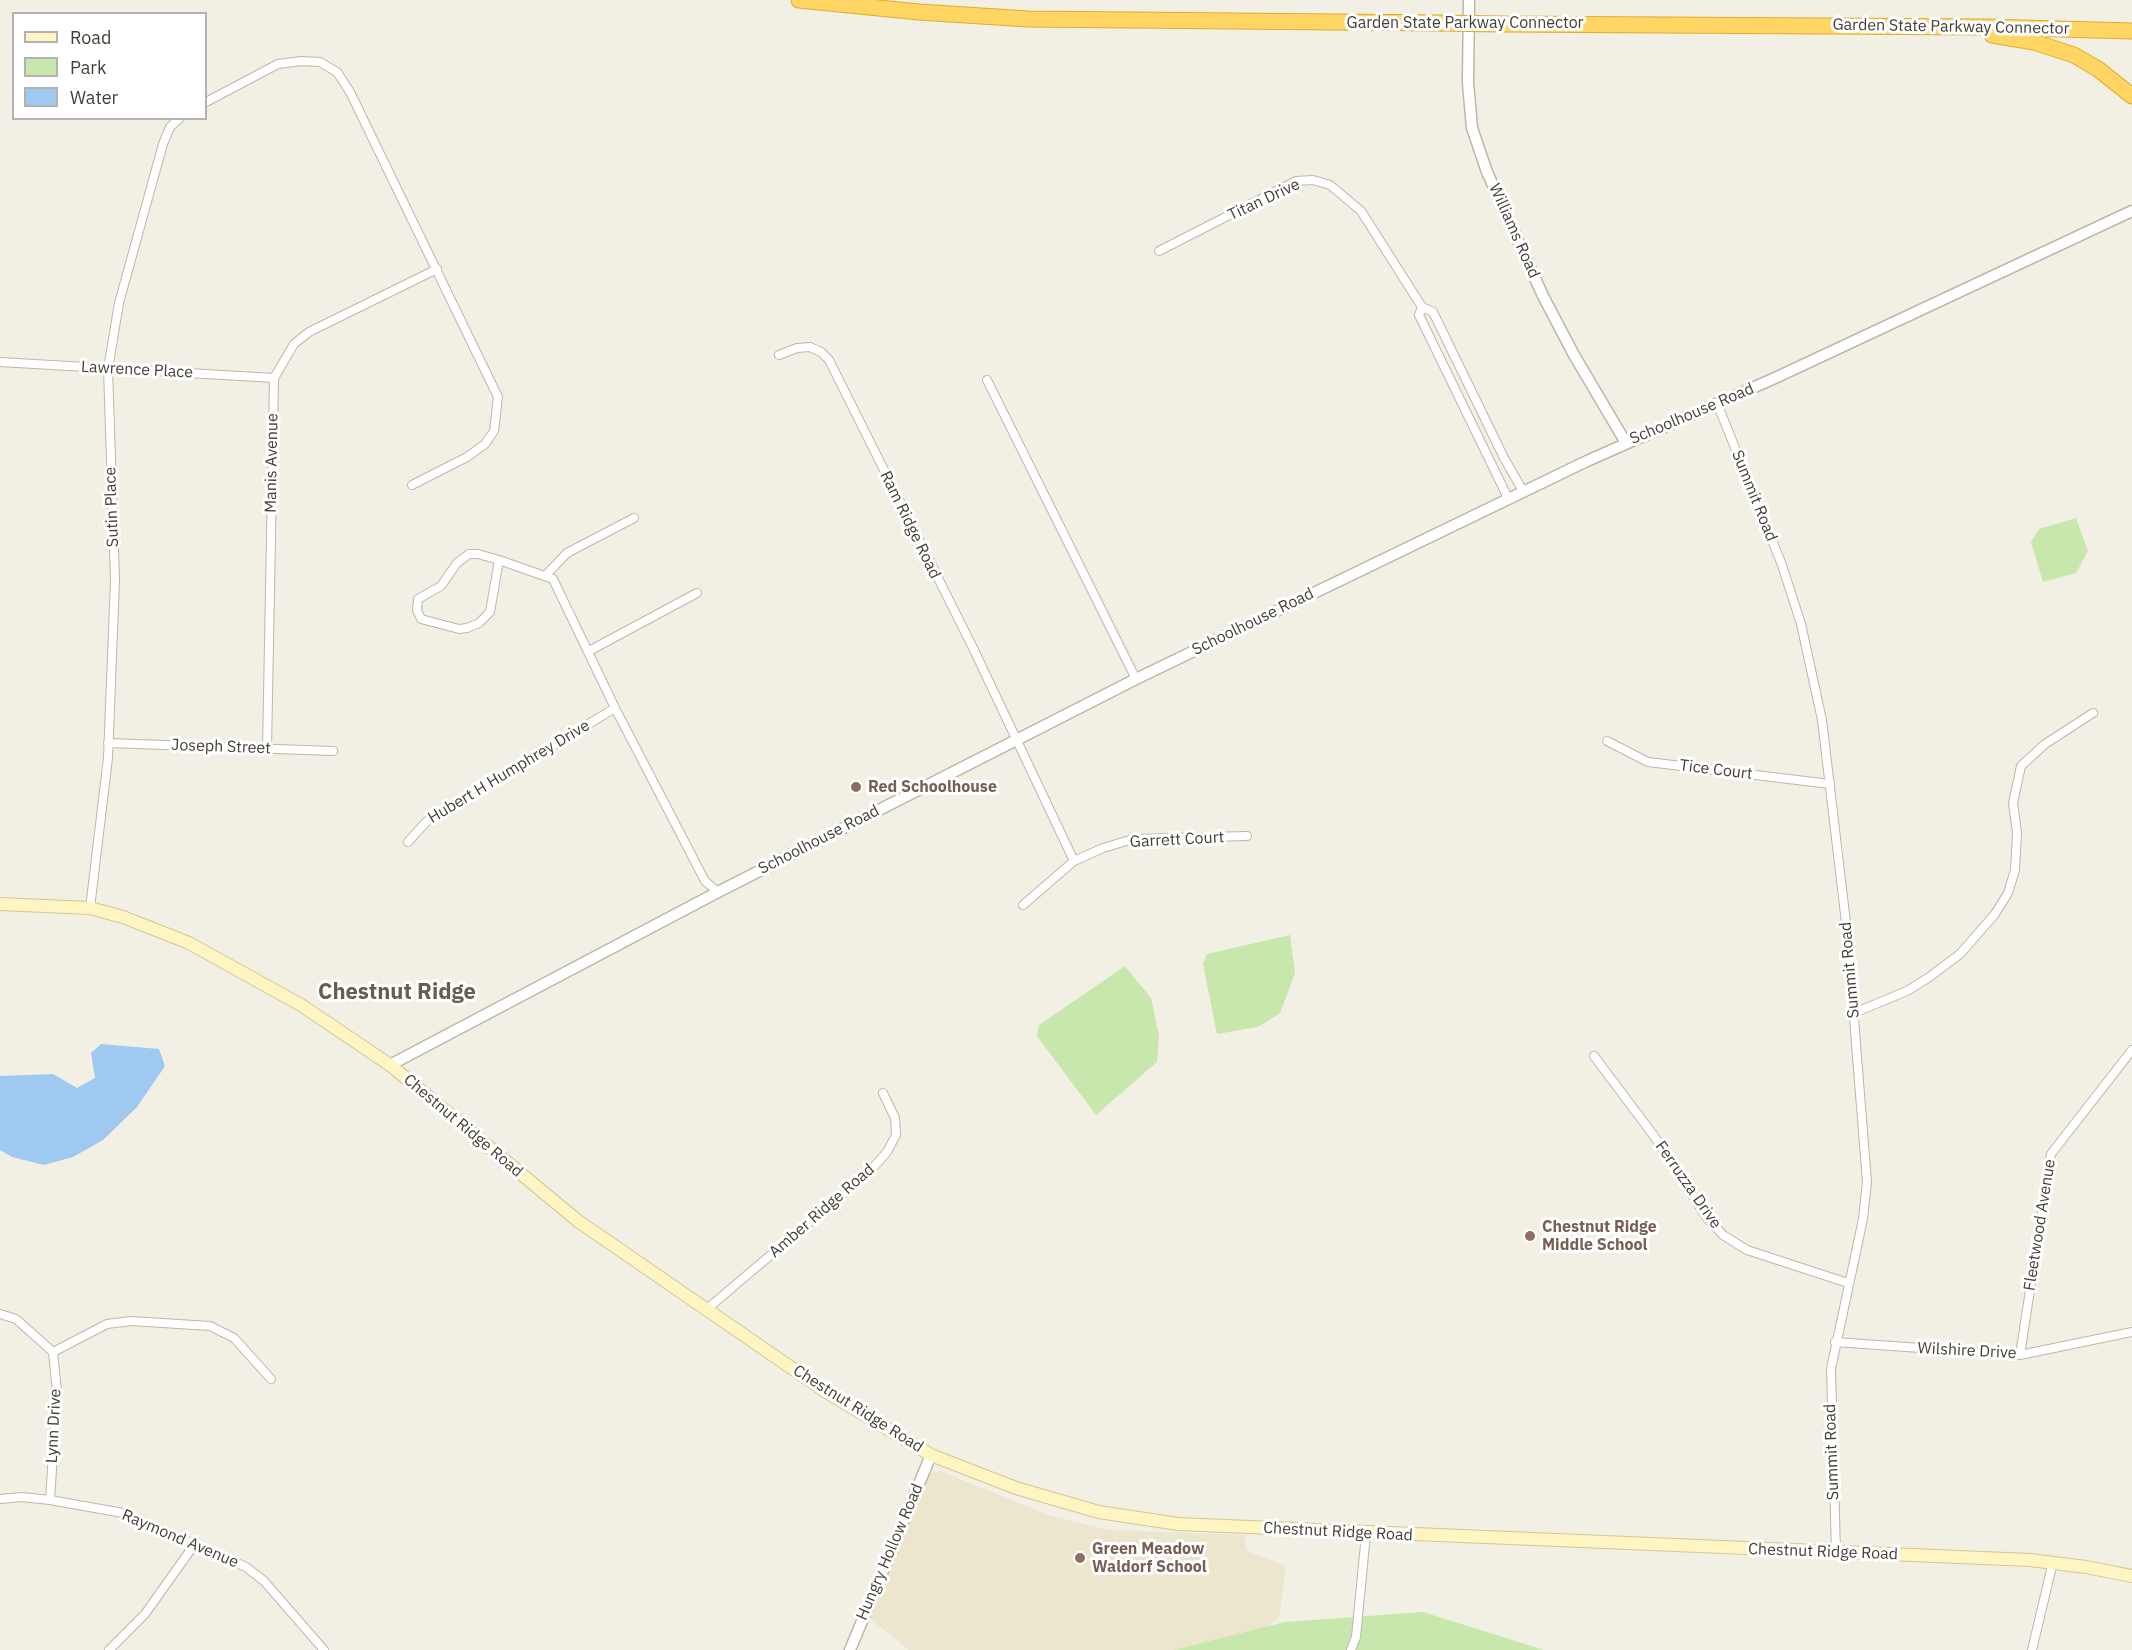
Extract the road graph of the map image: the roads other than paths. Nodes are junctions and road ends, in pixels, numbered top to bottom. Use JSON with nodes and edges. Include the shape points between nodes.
{"nodes":[{"id":1,"x":799,"y":0,"type":"edge"},
{"id":2,"x":1469,"y":0,"type":"edge"},
{"id":3,"x":1935,"y":26,"type":"junction"},
{"id":4,"x":2132,"y":31,"type":"edge"},
{"id":5,"x":2132,"y":96,"type":"edge"},
{"id":6,"x":207,"y":101,"type":"edge"},
{"id":7,"x":178,"y":120,"type":"edge"},
{"id":8,"x":2132,"y":211,"type":"edge"},
{"id":9,"x":1159,"y":251,"type":"dead end"},
{"id":10,"x":437,"y":269,"type":"junction"},
{"id":11,"x":1422,"y":307,"type":"junction"},
{"id":12,"x":779,"y":355,"type":"dead end"},
{"id":13,"x":0,"y":362,"type":"edge"},
{"id":14,"x":108,"y":369,"type":"junction"},
{"id":15,"x":274,"y":378,"type":"junction"},
{"id":16,"x":987,"y":380,"type":"dead end"},
{"id":17,"x":1717,"y":403,"type":"junction"},
{"id":18,"x":1626,"y":443,"type":"junction"},
{"id":19,"x":412,"y":485,"type":"dead end"},
{"id":20,"x":1523,"y":491,"type":"junction"},
{"id":21,"x":1508,"y":498,"type":"junction"},
{"id":22,"x":634,"y":518,"type":"dead end"},
{"id":23,"x":499,"y":560,"type":"junction"},
{"id":24,"x":546,"y":574,"type":"junction"},
{"id":25,"x":696,"y":593,"type":"dead end"},
{"id":26,"x":589,"y":651,"type":"junction"},
{"id":27,"x":1136,"y":679,"type":"junction"},
{"id":28,"x":615,"y":708,"type":"junction"},
{"id":29,"x":2093,"y":713,"type":"dead end"},
{"id":30,"x":1015,"y":740,"type":"junction"},
{"id":31,"x":1608,"y":741,"type":"dead end"},
{"id":32,"x":108,"y":743,"type":"junction"},
{"id":33,"x":267,"y":749,"type":"junction"},
{"id":34,"x":333,"y":751,"type":"dead end"},
{"id":35,"x":1830,"y":784,"type":"junction"},
{"id":36,"x":1247,"y":836,"type":"dead end"},
{"id":37,"x":408,"y":842,"type":"dead end"},
{"id":38,"x":1074,"y":861,"type":"junction"},
{"id":39,"x":718,"y":892,"type":"junction"},
{"id":40,"x":0,"y":904,"type":"edge"},
{"id":41,"x":1023,"y":905,"type":"dead end"},
{"id":42,"x":90,"y":908,"type":"junction"},
{"id":43,"x":1854,"y":1013,"type":"junction"},
{"id":44,"x":2132,"y":1050,"type":"edge"},
{"id":45,"x":1594,"y":1056,"type":"dead end"},
{"id":46,"x":390,"y":1065,"type":"junction"},
{"id":47,"x":883,"y":1094,"type":"dead end"},
{"id":48,"x":1848,"y":1283,"type":"junction"},
{"id":49,"x":707,"y":1309,"type":"junction"},
{"id":50,"x":0,"y":1314,"type":"edge"},
{"id":51,"x":2132,"y":1332,"type":"edge"},
{"id":52,"x":1835,"y":1342,"type":"junction"},
{"id":53,"x":53,"y":1352,"type":"junction"},
{"id":54,"x":2019,"y":1355,"type":"junction"},
{"id":55,"x":271,"y":1379,"type":"dead end"},
{"id":56,"x":931,"y":1455,"type":"junction"},
{"id":57,"x":0,"y":1499,"type":"edge"},
{"id":58,"x":50,"y":1500,"type":"junction"},
{"id":59,"x":1366,"y":1534,"type":"junction"},
{"id":60,"x":195,"y":1545,"type":"junction"},
{"id":61,"x":1836,"y":1552,"type":"junction"},
{"id":62,"x":2053,"y":1562,"type":"junction"},
{"id":63,"x":2132,"y":1576,"type":"edge"},
{"id":64,"x":109,"y":1650,"type":"edge"},
{"id":65,"x":324,"y":1650,"type":"edge"},
{"id":66,"x":850,"y":1650,"type":"edge"},
{"id":67,"x":1351,"y":1650,"type":"edge"},
{"id":68,"x":2032,"y":1650,"type":"edge"}],
"edges":[{"from":1,"to":3,"type":"highway","name":"Garden State Parkway Connector","bridge":true,"via":[[1028,19]]},
{"from":2,"to":18,"type":"street","name":"Williams Road","via":[[1472,128],[1487,172],[1543,296]]},
{"from":3,"to":4,"type":"highway","name":"Garden State Parkway Connector"},
{"from":3,"to":5,"type":"highway","via":[[2022,40],[2067,52],[2092,64]]},
{"from":6,"to":10,"type":"street","via":[[278,64],[320,62],[337,72]]},
{"from":7,"to":14,"type":"street","name":"Sutin Place","via":[[163,144],[119,303]]},
{"from":8,"to":17,"type":"street","name":"Schoolhouse Road"},
{"from":9,"to":11,"type":"street","name":"Titan Drive","via":[[1296,181],[1313,180],[1330,185],[1361,211]]},
{"from":10,"to":15,"type":"street","name":"Manis Avenue","via":[[309,332],[294,344]]},
{"from":10,"to":19,"type":"street","via":[[494,384],[499,411],[494,432],[485,444]]},
{"from":11,"to":20,"type":"street","name":"Titan Drive","via":[[1433,312]]},
{"from":11,"to":21,"type":"street","name":"Titan Drive","via":[[1419,315]]},
{"from":12,"to":30,"type":"street","name":"Ram Ridge Road","via":[[810,347],[829,360]]},
{"from":13,"to":14,"type":"street","name":"Lawrence Place"},
{"from":14,"to":15,"type":"street","name":"Lawrence Place"},
{"from":14,"to":32,"type":"street","name":"Sutin Place","via":[[115,580]]},
{"from":15,"to":33,"type":"street","name":"Manis Avenue"},
{"from":16,"to":27,"type":"street"},
{"from":17,"to":18,"type":"street","name":"Schoolhouse Road"},
{"from":17,"to":35,"type":"street","name":"Summit Road","via":[[1782,565],[1801,624],[1822,720]]},
{"from":18,"to":20,"type":"street","name":"Schoolhouse Road"},
{"from":20,"to":21,"type":"street","name":"Schoolhouse Road"},
{"from":21,"to":27,"type":"street","name":"Schoolhouse Road"},
{"from":22,"to":24,"type":"street","via":[[567,553]]},
{"from":23,"to":23,"type":"street","via":[[478,554],[465,556],[441,586],[418,599],[418,615],[424,621],[459,629],[479,623],[492,605]]},
{"from":23,"to":24,"type":"street"},
{"from":24,"to":26,"type":"street","via":[[553,579]]},
{"from":25,"to":26,"type":"street"},
{"from":26,"to":28,"type":"street"},
{"from":27,"to":30,"type":"street","name":"Schoolhouse Road"},
{"from":28,"to":37,"type":"street","name":"Hubert H Humphrey Drive","via":[[426,822]]},
{"from":28,"to":39,"type":"street","via":[[705,881]]},
{"from":29,"to":43,"type":"street","via":[[2045,744],[2021,766],[2013,803],[2017,833],[2015,870],[2008,893],[1995,914],[1960,954],[1928,978]]},
{"from":30,"to":38,"type":"street"},
{"from":30,"to":39,"type":"street","name":"Schoolhouse Road"},
{"from":31,"to":35,"type":"street","name":"Tice Court","via":[[1648,762]]},
{"from":32,"to":33,"type":"street","name":"Joseph Street"},
{"from":32,"to":42,"type":"street","name":"Sutin Place"},
{"from":33,"to":34,"type":"street","name":"Joseph Street"},
{"from":35,"to":43,"type":"street","name":"Summit Road"},
{"from":36,"to":38,"type":"street","name":"Garrett Court","via":[[1133,839]]},
{"from":38,"to":41,"type":"street","name":"Garrett Court"},
{"from":39,"to":46,"type":"street","name":"Schoolhouse Road"},
{"from":40,"to":42,"type":"main road","name":"Chestnut Ridge Road"},
{"from":42,"to":46,"type":"main road","name":"Chestnut Ridge Road","via":[[123,916],[189,943],[301,1005]]},
{"from":43,"to":48,"type":"street","name":"Summit Road","via":[[1867,1182]]},
{"from":44,"to":54,"type":"street","name":"Fleetwood Avenue","via":[[2051,1155]]},
{"from":45,"to":48,"type":"street","name":"Ferruzza Drive","via":[[1654,1136],[1707,1218],[1723,1235],[1748,1250]]},
{"from":46,"to":49,"type":"main road","name":"Chestnut Ridge Road","via":[[579,1221]]},
{"from":47,"to":49,"type":"street","name":"Amber Ridge Road","via":[[895,1118],[896,1135],[887,1152]]},
{"from":48,"to":52,"type":"street","name":"Summit Road"},
{"from":49,"to":56,"type":"main road","name":"Chestnut Ridge Road","via":[[825,1391]]},
{"from":50,"to":53,"type":"street","via":[[16,1319]]},
{"from":51,"to":54,"type":"street","name":"Wilshire Drive"},
{"from":52,"to":54,"type":"street","name":"Wilshire Drive"},
{"from":52,"to":61,"type":"street","name":"Summit Road","via":[[1830,1385]]},
{"from":53,"to":55,"type":"street","via":[[107,1324],[189,1323],[210,1326],[234,1338]]},
{"from":53,"to":58,"type":"street","name":"Lynn Drive","via":[[57,1392]]},
{"from":56,"to":59,"type":"main road","name":"Chestnut Ridge Road","via":[[1068,1505],[1124,1517],[1178,1524]]},
{"from":56,"to":66,"type":"street","name":"Hungry Hollow Road"},
{"from":57,"to":58,"type":"street","name":"Raymond Avenue"},
{"from":58,"to":60,"type":"street","name":"Raymond Avenue","via":[[123,1513]]},
{"from":59,"to":61,"type":"main road","name":"Chestnut Ridge Road"},
{"from":59,"to":67,"type":"street","via":[[1356,1637]]},
{"from":60,"to":64,"type":"street","via":[[145,1614]]},
{"from":60,"to":65,"type":"street","name":"Raymond Avenue","via":[[246,1567],[264,1581]]},
{"from":61,"to":62,"type":"main road","name":"Chestnut Ridge Road"},
{"from":62,"to":63,"type":"main road","name":"Chestnut Ridge Road"},
{"from":62,"to":68,"type":"street"}]}
